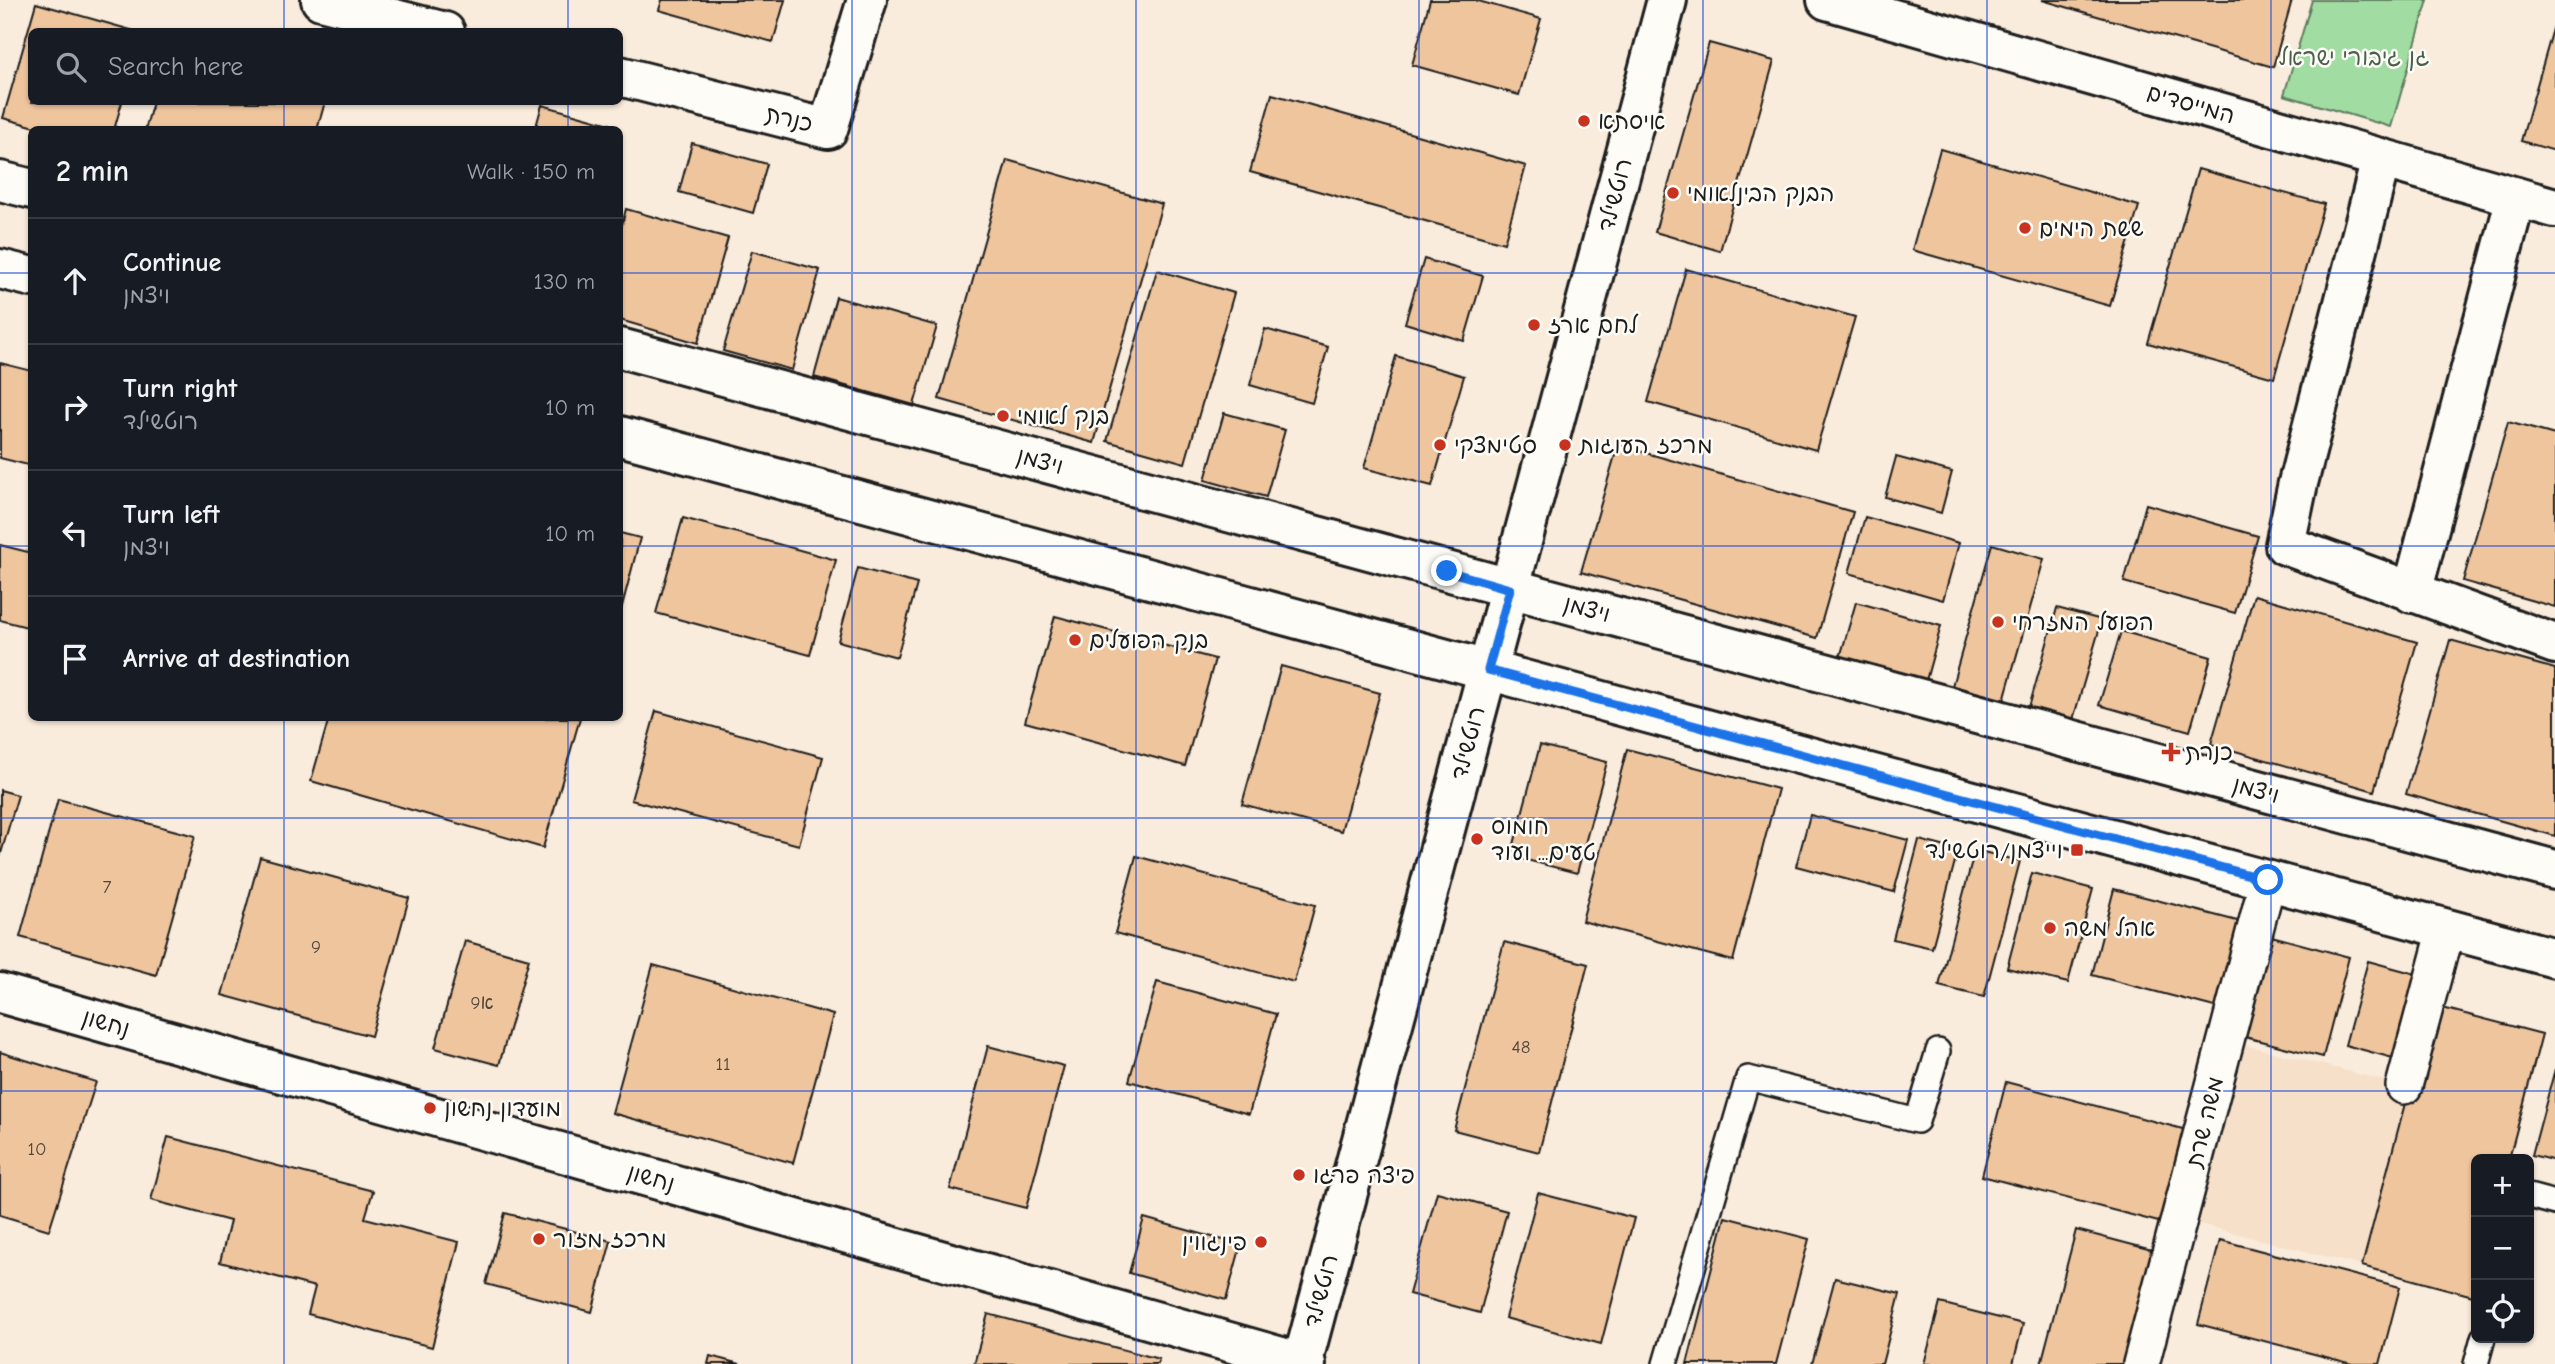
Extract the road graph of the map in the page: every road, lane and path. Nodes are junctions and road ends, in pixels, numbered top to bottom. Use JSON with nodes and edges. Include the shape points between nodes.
{"nodes":[{"id":1,"x":321,"y":0,"type":"edge"},
{"id":2,"x":867,"y":0,"type":"edge"},
{"id":3,"x":1667,"y":0,"type":"edge"},
{"id":4,"x":1827,"y":0,"type":"edge"},
{"id":5,"x":430,"y":28,"type":"edge"},
{"id":6,"x":623,"y":77,"type":"edge"},
{"id":7,"x":2381,"y":159,"type":"junction"},
{"id":8,"x":0,"y":181,"type":"edge"},
{"id":9,"x":28,"y":188,"type":"edge"},
{"id":10,"x":2516,"y":197,"type":"junction"},
{"id":11,"x":2555,"y":208,"type":"edge"},
{"id":12,"x":0,"y":269,"type":"edge"},
{"id":13,"x":28,"y":276,"type":"edge"},
{"id":14,"x":623,"y":349,"type":"edge"},
{"id":15,"x":623,"y":437,"type":"edge"},
{"id":16,"x":1510,"y":589,"type":"junction"},
{"id":17,"x":2412,"y":593,"type":"junction"},
{"id":18,"x":2555,"y":644,"type":"edge"},
{"id":19,"x":1488,"y":670,"type":"junction"},
{"id":20,"x":2555,"y":870,"type":"edge"},
{"id":21,"x":2268,"y":880,"type":"junction"},
{"id":22,"x":2446,"y":929,"type":"junction"},
{"id":23,"x":2555,"y":958,"type":"edge"},
{"id":24,"x":0,"y":993,"type":"edge"},
{"id":25,"x":1937,"y":1051,"type":"dead end"},
{"id":26,"x":2404,"y":1086,"type":"dead end"},
{"id":27,"x":2534,"y":1197,"type":"edge"},
{"id":28,"x":2555,"y":1203,"type":"edge"},
{"id":29,"x":2482,"y":1343,"type":"edge"},
{"id":30,"x":1303,"y":1364,"type":"edge"},
{"id":31,"x":1665,"y":1364,"type":"edge"},
{"id":32,"x":2141,"y":1364,"type":"edge"},
{"id":33,"x":2476,"y":1364,"type":"edge"}],
"edges":[{"from":1,"to":5,"type":"street"},
{"from":2,"to":6,"type":"street","name":"כנרת","via":[[828,129]]},
{"from":3,"to":16,"type":"street","name":"רוטשילד"},
{"from":4,"to":7,"type":"street","name":"המייסדים"},
{"from":7,"to":10,"type":"street","name":"המייסדים"},
{"from":7,"to":17,"type":"street","via":[[2301,469],[2286,545]]},
{"from":8,"to":9,"type":"street"},
{"from":10,"to":11,"type":"street","name":"המייסדים"},
{"from":10,"to":17,"type":"street"},
{"from":12,"to":13,"type":"street"},
{"from":14,"to":16,"type":"street","name":"ויצמן"},
{"from":15,"to":19,"type":"street"},
{"from":16,"to":19,"type":"street","name":"רוטשילד"},
{"from":16,"to":20,"type":"street","name":"ויצמן"},
{"from":17,"to":18,"type":"street"},
{"from":19,"to":21,"type":"street"},
{"from":19,"to":30,"type":"street","name":"רוטשילד"},
{"from":21,"to":22,"type":"street"},
{"from":21,"to":32,"type":"street","name":"משה שרת"},
{"from":22,"to":23,"type":"street"},
{"from":22,"to":26,"type":"street"},
{"from":24,"to":30,"type":"street","name":"נחשון"},
{"from":25,"to":31,"type":"lane","via":[[1917,1121],[1748,1078]]},
{"from":27,"to":28,"type":"lane"},
{"from":29,"to":33,"type":"lane"}]}
